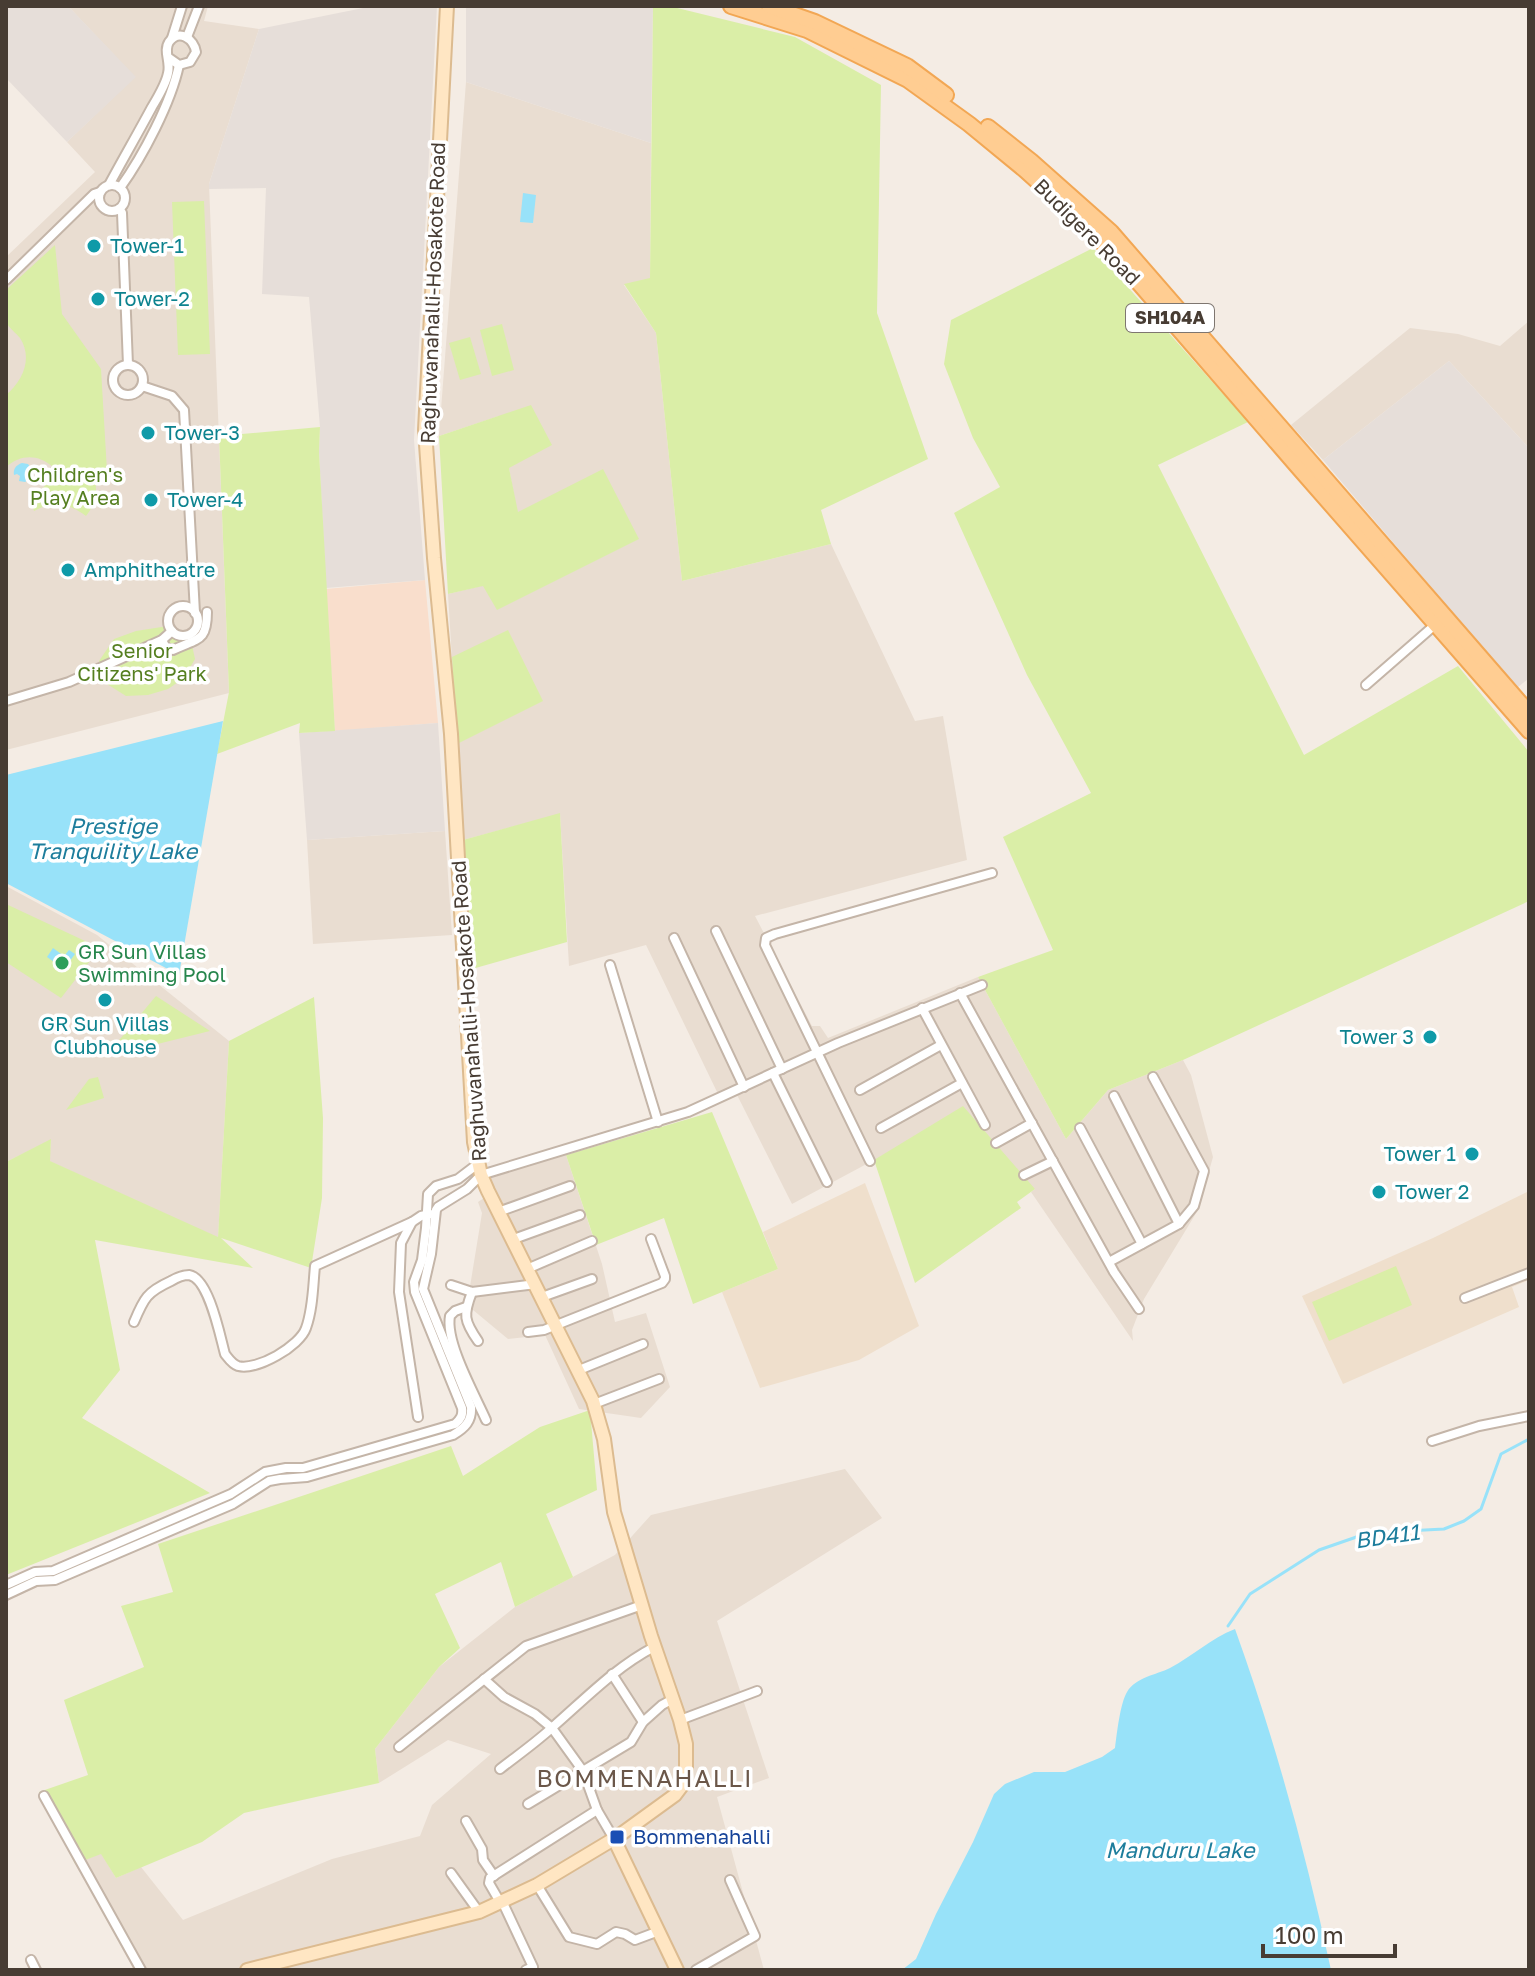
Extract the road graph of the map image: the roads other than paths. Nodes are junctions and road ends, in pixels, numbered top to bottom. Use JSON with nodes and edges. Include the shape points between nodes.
{"nodes":[{"id":1,"x":182,"y":6,"type":"edge"},
{"id":2,"x":199,"y":6,"type":"edge"},
{"id":3,"x":447,"y":6,"type":"edge"},
{"id":4,"x":731,"y":6,"type":"edge"},
{"id":5,"x":769,"y":6,"type":"edge"},
{"id":6,"x":187,"y":37,"type":"junction"},
{"id":7,"x":172,"y":38,"type":"junction"},
{"id":8,"x":169,"y":58,"type":"junction"},
{"id":9,"x":179,"y":65,"type":"junction"},
{"id":10,"x":109,"y":185,"type":"junction"},
{"id":11,"x":120,"y":188,"type":"junction"},
{"id":12,"x":100,"y":192,"type":"junction"},
{"id":13,"x":119,"y":209,"type":"junction"},
{"id":14,"x":6,"y":280,"type":"edge"},
{"id":15,"x":128,"y":365,"type":"junction"},
{"id":16,"x":142,"y":386,"type":"junction"},
{"id":17,"x":207,"y":612,"type":"dead end"},
{"id":18,"x":195,"y":613,"type":"junction"},
{"id":19,"x":1436,"y":624,"type":"junction"},
{"id":20,"x":172,"y":631,"type":"junction"},
{"id":21,"x":162,"y":640,"type":"junction"},
{"id":22,"x":1463,"y":646,"type":"junction"},
{"id":23,"x":1366,"y":685,"type":"dead end"},
{"id":24,"x":6,"y":701,"type":"edge"},
{"id":25,"x":1529,"y":713,"type":"edge"},
{"id":26,"x":1529,"y":731,"type":"edge"},
{"id":27,"x":992,"y":873,"type":"dead end"},
{"id":28,"x":716,"y":931,"type":"dead end"},
{"id":29,"x":674,"y":938,"type":"dead end"},
{"id":30,"x":610,"y":965,"type":"dead end"},
{"id":31,"x":982,"y":985,"type":"dead end"},
{"id":32,"x":960,"y":993,"type":"junction"},
{"id":33,"x":922,"y":1008,"type":"junction"},
{"id":34,"x":941,"y":1045,"type":"junction"},
{"id":35,"x":817,"y":1053,"type":"junction"},
{"id":36,"x":777,"y":1071,"type":"junction"},
{"id":37,"x":1153,"y":1077,"type":"dead end"},
{"id":38,"x":962,"y":1083,"type":"junction"},
{"id":39,"x":744,"y":1087,"type":"junction"},
{"id":40,"x":860,"y":1090,"type":"dead end"},
{"id":41,"x":1114,"y":1096,"type":"dead end"},
{"id":42,"x":658,"y":1122,"type":"junction"},
{"id":43,"x":1032,"y":1123,"type":"junction"},
{"id":44,"x":985,"y":1125,"type":"dead end"},
{"id":45,"x":881,"y":1128,"type":"dead end"},
{"id":46,"x":1080,"y":1128,"type":"dead end"},
{"id":47,"x":996,"y":1143,"type":"dead end"},
{"id":48,"x":870,"y":1161,"type":"dead end"},
{"id":49,"x":1053,"y":1161,"type":"junction"},
{"id":50,"x":480,"y":1169,"type":"junction"},
{"id":51,"x":1024,"y":1175,"type":"dead end"},
{"id":52,"x":827,"y":1182,"type":"dead end"},
{"id":53,"x":570,"y":1186,"type":"dead end"},
{"id":54,"x":498,"y":1212,"type":"junction"},
{"id":55,"x":431,"y":1214,"type":"junction"},
{"id":56,"x":580,"y":1215,"type":"dead end"},
{"id":57,"x":412,"y":1222,"type":"junction"},
{"id":58,"x":1179,"y":1224,"type":"junction"},
{"id":59,"x":651,"y":1239,"type":"dead end"},
{"id":60,"x":511,"y":1240,"type":"junction"},
{"id":61,"x":592,"y":1241,"type":"dead end"},
{"id":62,"x":1142,"y":1244,"type":"junction"},
{"id":63,"x":1109,"y":1262,"type":"junction"},
{"id":64,"x":527,"y":1269,"type":"junction"},
{"id":65,"x":1529,"y":1273,"type":"edge"},
{"id":66,"x":592,"y":1279,"type":"dead end"},
{"id":67,"x":536,"y":1284,"type":"junction"},
{"id":68,"x":451,"y":1285,"type":"dead end"},
{"id":69,"x":472,"y":1292,"type":"junction"},
{"id":70,"x":542,"y":1297,"type":"junction"},
{"id":71,"x":1465,"y":1298,"type":"dead end"},
{"id":72,"x":466,"y":1307,"type":"junction"},
{"id":73,"x":1139,"y":1309,"type":"dead end"},
{"id":74,"x":134,"y":1322,"type":"dead end"},
{"id":75,"x":556,"y":1325,"type":"junction"},
{"id":76,"x":528,"y":1332,"type":"dead end"},
{"id":77,"x":478,"y":1341,"type":"dead end"},
{"id":78,"x":643,"y":1344,"type":"dead end"},
{"id":79,"x":579,"y":1370,"type":"junction"},
{"id":80,"x":659,"y":1379,"type":"dead end"},
{"id":81,"x":594,"y":1404,"type":"junction"},
{"id":82,"x":1529,"y":1416,"type":"edge"},
{"id":83,"x":418,"y":1417,"type":"dead end"},
{"id":84,"x":486,"y":1420,"type":"dead end"},
{"id":85,"x":1432,"y":1441,"type":"dead end"},
{"id":86,"x":134,"y":1541,"type":"junction"},
{"id":87,"x":6,"y":1585,"type":"edge"},
{"id":88,"x":6,"y":1595,"type":"edge"},
{"id":89,"x":642,"y":1605,"type":"junction"},
{"id":90,"x":654,"y":1647,"type":"junction"},
{"id":91,"x":612,"y":1674,"type":"junction"},
{"id":92,"x":484,"y":1679,"type":"junction"},
{"id":93,"x":757,"y":1691,"type":"dead end"},
{"id":94,"x":673,"y":1699,"type":"junction"},
{"id":95,"x":680,"y":1720,"type":"junction"},
{"id":96,"x":643,"y":1722,"type":"junction"},
{"id":97,"x":552,"y":1728,"type":"junction"},
{"id":98,"x":399,"y":1747,"type":"dead end"},
{"id":99,"x":500,"y":1769,"type":"dead end"},
{"id":100,"x":583,"y":1771,"type":"junction"},
{"id":101,"x":44,"y":1796,"type":"dead end"},
{"id":102,"x":528,"y":1804,"type":"dead end"},
{"id":103,"x":597,"y":1810,"type":"junction"},
{"id":104,"x":466,"y":1821,"type":"dead end"},
{"id":105,"x":614,"y":1839,"type":"junction"},
{"id":106,"x":451,"y":1873,"type":"dead end"},
{"id":107,"x":494,"y":1876,"type":"junction"},
{"id":108,"x":730,"y":1880,"type":"dead end"},
{"id":109,"x":537,"y":1885,"type":"junction"},
{"id":110,"x":501,"y":1902,"type":"junction"},
{"id":111,"x":479,"y":1912,"type":"junction"},
{"id":112,"x":657,"y":1932,"type":"junction"},
{"id":113,"x":31,"y":1960,"type":"dead end"},
{"id":114,"x":675,"y":1969,"type":"edge"},
{"id":115,"x":36,"y":1970,"type":"edge"},
{"id":116,"x":141,"y":1970,"type":"edge"},
{"id":117,"x":247,"y":1970,"type":"edge"},
{"id":118,"x":526,"y":1970,"type":"edge"},
{"id":119,"x":696,"y":1970,"type":"edge"}],
"edges":[{"from":1,"to":7,"type":"street"},
{"from":2,"to":6,"type":"street"},
{"from":3,"to":50,"type":"main road","name":"Raghuvanahalli-Hosakote Road","via":[[425,430]]},
{"from":4,"to":19,"type":"main road","name":"Budigere Road","number":"SH104A","via":[[807,30],[908,80],[1025,170],[1125,267]]},
{"from":5,"to":22,"type":"main road","name":"Budigere Road","number":"SH104A","via":[[907,66],[1094,215]]},
{"from":6,"to":7,"type":"street"},
{"from":6,"to":9,"type":"street","via":[[195,46],[194,57]]},
{"from":7,"to":8,"type":"street","via":[[166,51]]},
{"from":8,"to":9,"type":"street"},
{"from":8,"to":10,"type":"street","via":[[157,98]]},
{"from":9,"to":11,"type":"street","via":[[149,141]]},
{"from":10,"to":11,"type":"street"},
{"from":10,"to":12,"type":"street"},
{"from":11,"to":13,"type":"street","via":[[125,199]]},
{"from":12,"to":13,"type":"street","via":[[103,208]]},
{"from":12,"to":14,"type":"street"},
{"from":13,"to":15,"type":"street"},
{"from":15,"to":16,"type":"street","via":[[142,373]]},
{"from":15,"to":16,"type":"street","via":[[116,372],[114,386],[126,395]]},
{"from":16,"to":18,"type":"street","via":[[172,396],[184,410]]},
{"from":17,"to":21,"type":"street","via":[[207,629],[201,636],[173,650]]},
{"from":18,"to":20,"type":"street","via":[[197,627],[190,634]]},
{"from":18,"to":20,"type":"street","via":[[188,607],[176,609],[168,621]]},
{"from":19,"to":22,"type":"main road","name":"Budigere Road","number":"SH104A"},
{"from":19,"to":23,"type":"street"},
{"from":20,"to":21,"type":"street"},
{"from":21,"to":24,"type":"street","via":[[69,682]]},
{"from":22,"to":25,"type":"main road","name":"Budigere Road","number":"SH104A"},
{"from":22,"to":26,"type":"main road","name":"Budigere Road","number":"SH104A"},
{"from":27,"to":35,"type":"street","via":[[766,938]]},
{"from":28,"to":36,"type":"street"},
{"from":29,"to":39,"type":"street"},
{"from":30,"to":42,"type":"street"},
{"from":31,"to":32,"type":"street"},
{"from":32,"to":33,"type":"street"},
{"from":32,"to":43,"type":"street"},
{"from":33,"to":34,"type":"street"},
{"from":33,"to":35,"type":"street"},
{"from":34,"to":38,"type":"street"},
{"from":34,"to":40,"type":"street"},
{"from":35,"to":36,"type":"street"},
{"from":35,"to":48,"type":"street"},
{"from":36,"to":39,"type":"street"},
{"from":36,"to":52,"type":"street"},
{"from":37,"to":58,"type":"street","via":[[1204,1171],[1194,1206]]},
{"from":38,"to":44,"type":"street"},
{"from":38,"to":45,"type":"street"},
{"from":39,"to":42,"type":"street"},
{"from":41,"to":58,"type":"street"},
{"from":42,"to":50,"type":"street"},
{"from":43,"to":47,"type":"street"},
{"from":43,"to":49,"type":"street"},
{"from":46,"to":62,"type":"street"},
{"from":49,"to":51,"type":"street"},
{"from":49,"to":63,"type":"street"},
{"from":50,"to":54,"type":"main road","name":"Raghuvanahalli-Hosakote Road"},
{"from":50,"to":55,"type":"street","via":[[467,1189]]},
{"from":50,"to":55,"type":"street","via":[[429,1191]]},
{"from":53,"to":54,"type":"street"},
{"from":54,"to":60,"type":"main road","name":"Raghuvanahalli-Hosakote Road"},
{"from":55,"to":57,"type":"street"},
{"from":55,"to":86,"type":"street","via":[[414,1288],[465,1418],[305,1473],[286,1468],[265,1472]]},
{"from":56,"to":60,"type":"street"},
{"from":57,"to":74,"type":"street","via":[[315,1266],[301,1339],[263,1361],[245,1367],[230,1362],[204,1287],[189,1275],[154,1289]]},
{"from":57,"to":83,"type":"street","via":[[401,1243],[399,1292]]},
{"from":58,"to":62,"type":"street"},
{"from":59,"to":75,"type":"street","via":[[663,1281]]},
{"from":60,"to":64,"type":"main road","name":"Raghuvanahalli-Hosakote Road"},
{"from":61,"to":64,"type":"street"},
{"from":62,"to":63,"type":"street"},
{"from":63,"to":73,"type":"street"},
{"from":64,"to":67,"type":"main road","name":"Raghuvanahalli-Hosakote Road"},
{"from":65,"to":71,"type":"street"},
{"from":66,"to":70,"type":"street"},
{"from":67,"to":69,"type":"street"},
{"from":67,"to":70,"type":"main road","name":"Raghuvanahalli-Hosakote Road"},
{"from":68,"to":69,"type":"street"},
{"from":69,"to":72,"type":"street"},
{"from":70,"to":75,"type":"main road","name":"Raghuvanahalli-Hosakote Road"},
{"from":72,"to":77,"type":"street","via":[[466,1324]]},
{"from":72,"to":84,"type":"street","via":[[450,1316],[449,1331]]},
{"from":75,"to":76,"type":"street"},
{"from":75,"to":79,"type":"main road","name":"Raghuvanahalli-Hosakote Road"},
{"from":78,"to":79,"type":"street"},
{"from":79,"to":81,"type":"main road","name":"Raghuvanahalli-Hosakote Road"},
{"from":80,"to":81,"type":"street"},
{"from":81,"to":89,"type":"main road","name":"Raghuvanahalli-Hosakote Road","via":[[614,1512]]},
{"from":82,"to":85,"type":"street"},
{"from":86,"to":87,"type":"street"},
{"from":86,"to":88,"type":"street","via":[[55,1580],[36,1581]]},
{"from":89,"to":90,"type":"main road","name":"Raghuvanahalli-Hosakote Road"},
{"from":89,"to":92,"type":"street","via":[[526,1646]]},
{"from":90,"to":91,"type":"street"},
{"from":90,"to":94,"type":"main road","name":"Raghuvanahalli-Hosakote Road"},
{"from":91,"to":96,"type":"street"},
{"from":91,"to":97,"type":"street"},
{"from":92,"to":97,"type":"street"},
{"from":92,"to":98,"type":"street"},
{"from":93,"to":95,"type":"street"},
{"from":94,"to":95,"type":"main road","name":"Raghuvanahalli-Hosakote Road"},
{"from":94,"to":96,"type":"street"},
{"from":95,"to":105,"type":"main road","name":"Raghuvanahalli-Hosakote Road","via":[[686,1744],[684,1783]]},
{"from":96,"to":100,"type":"street","via":[[631,1742]]},
{"from":97,"to":99,"type":"street"},
{"from":97,"to":100,"type":"street"},
{"from":100,"to":102,"type":"street"},
{"from":100,"to":103,"type":"street"},
{"from":101,"to":116,"type":"street"},
{"from":103,"to":105,"type":"street"},
{"from":103,"to":107,"type":"street"},
{"from":104,"to":107,"type":"street"},
{"from":105,"to":109,"type":"main road","name":"Raghuvanahalli-Hosakote Road"},
{"from":105,"to":112,"type":"main road"},
{"from":106,"to":111,"type":"street"},
{"from":107,"to":110,"type":"street","via":[[489,1883]]},
{"from":108,"to":119,"type":"street","via":[[755,1936]]},
{"from":109,"to":110,"type":"main road","name":"Raghuvanahalli-Hosakote Road"},
{"from":109,"to":112,"type":"street","via":[[570,1938],[597,1944],[616,1932],[635,1940]]},
{"from":110,"to":111,"type":"main road","name":"Raghuvanahalli-Hosakote Road"},
{"from":110,"to":118,"type":"street","via":[[533,1967]]},
{"from":111,"to":117,"type":"main road","name":"Raghuvanahalli-Hosakote Road"},
{"from":112,"to":114,"type":"main road"},
{"from":113,"to":115,"type":"street"}]}
